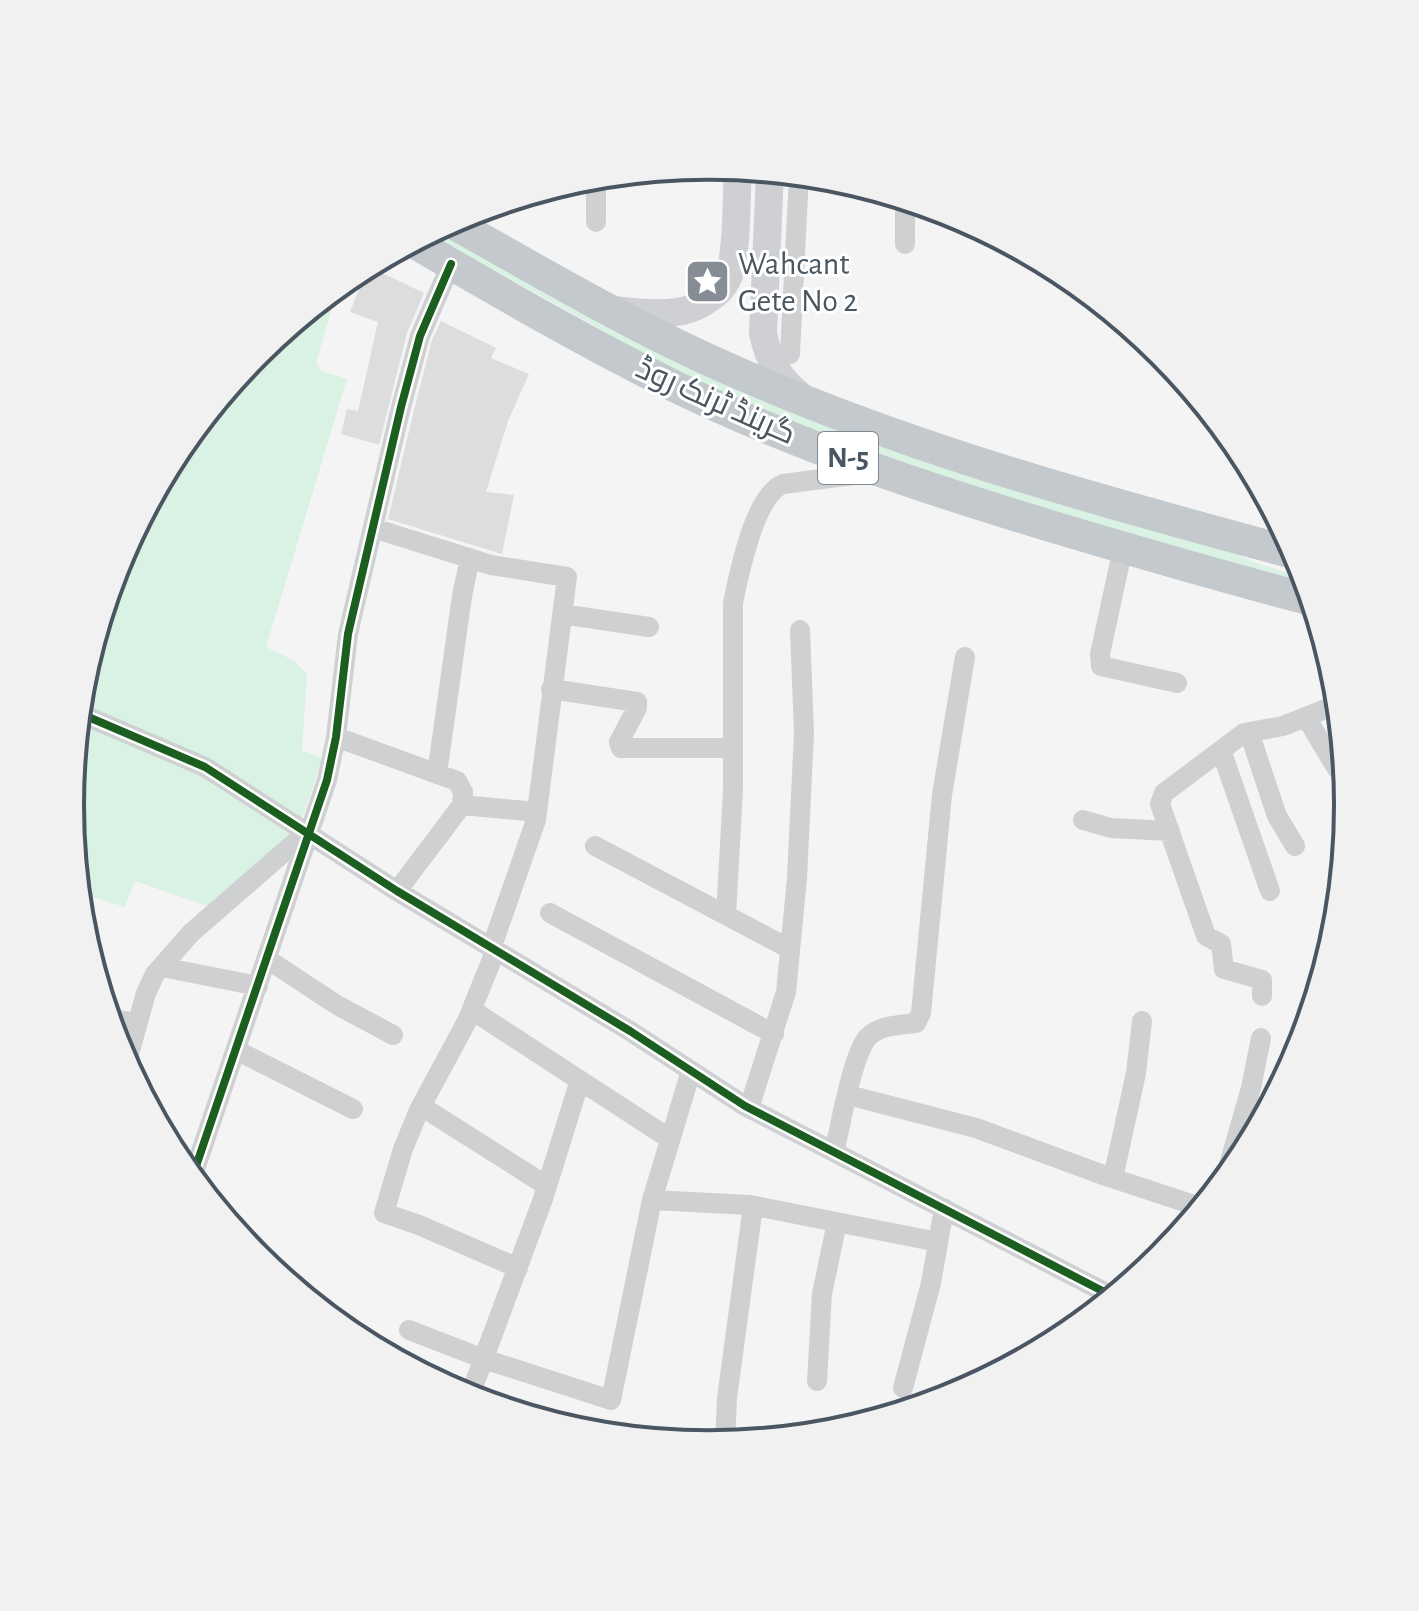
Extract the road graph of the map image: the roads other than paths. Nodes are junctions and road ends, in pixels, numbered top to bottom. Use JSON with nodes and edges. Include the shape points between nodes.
{"nodes":[{"id":1,"x":737,"y":181,"type":"edge"},
{"id":2,"x":770,"y":183,"type":"edge"},
{"id":3,"x":798,"y":186,"type":"edge"},
{"id":4,"x":596,"y":190,"type":"edge"},
{"id":5,"x":905,"y":211,"type":"edge"},
{"id":6,"x":596,"y":222,"type":"dead end"},
{"id":7,"x":465,"y":230,"type":"edge"},
{"id":8,"x":905,"y":244,"type":"dead end"},
{"id":9,"x":425,"y":249,"type":"edge"},
{"id":10,"x":451,"y":264,"type":"junction"},
{"id":11,"x":609,"y":310,"type":"junction"},
{"id":12,"x":790,"y":354,"type":"dead end"},
{"id":13,"x":811,"y":403,"type":"junction"},
{"id":14,"x":866,"y":465,"type":"junction"},
{"id":15,"x":373,"y":528,"type":"junction"},
{"id":16,"x":1123,"y":548,"type":"junction"},
{"id":17,"x":1279,"y":549,"type":"edge"},
{"id":18,"x":470,"y":558,"type":"junction"},
{"id":19,"x":1299,"y":596,"type":"edge"},
{"id":20,"x":562,"y":614,"type":"junction"},
{"id":21,"x":649,"y":627,"type":"dead end"},
{"id":22,"x":800,"y":630,"type":"dead end"},
{"id":23,"x":965,"y":657,"type":"dead end"},
{"id":24,"x":1177,"y":683,"type":"dead end"},
{"id":25,"x":551,"y":689,"type":"junction"},
{"id":26,"x":1327,"y":708,"type":"edge"},
{"id":27,"x":1306,"y":717,"type":"junction"},
{"id":28,"x":90,"y":718,"type":"edge"},
{"id":29,"x":1249,"y":732,"type":"junction"},
{"id":30,"x":336,"y":737,"type":"junction"},
{"id":31,"x":733,"y":748,"type":"junction"},
{"id":32,"x":1221,"y":750,"type":"junction"},
{"id":33,"x":1334,"y":764,"type":"edge"},
{"id":34,"x":437,"y":774,"type":"junction"},
{"id":35,"x":462,"y":805,"type":"junction"},
{"id":36,"x":537,"y":812,"type":"junction"},
{"id":37,"x":1083,"y":820,"type":"dead end"},
{"id":38,"x":1170,"y":831,"type":"junction"},
{"id":39,"x":307,"y":832,"type":"junction"},
{"id":40,"x":595,"y":846,"type":"dead end"},
{"id":41,"x":1295,"y":846,"type":"dead end"},
{"id":42,"x":397,"y":891,"type":"junction"},
{"id":43,"x":1270,"y":891,"type":"dead end"},
{"id":44,"x":550,"y":913,"type":"dead end"},
{"id":45,"x":726,"y":915,"type":"junction"},
{"id":46,"x":790,"y":949,"type":"junction"},
{"id":47,"x":493,"y":951,"type":"junction"},
{"id":48,"x":267,"y":959,"type":"junction"},
{"id":49,"x":162,"y":967,"type":"junction"},
{"id":50,"x":258,"y":986,"type":"junction"},
{"id":51,"x":1262,"y":996,"type":"dead end"},
{"id":52,"x":472,"y":1010,"type":"junction"},
{"id":53,"x":122,"y":1021,"type":"edge"},
{"id":54,"x":1142,"y":1021,"type":"dead end"},
{"id":55,"x":138,"y":1023,"type":"junction"},
{"id":56,"x":774,"y":1034,"type":"junction"},
{"id":57,"x":393,"y":1035,"type":"dead end"},
{"id":58,"x":1261,"y":1038,"type":"dead end"},
{"id":59,"x":132,"y":1045,"type":"edge"},
{"id":60,"x":236,"y":1050,"type":"junction"},
{"id":61,"x":691,"y":1071,"type":"junction"},
{"id":62,"x":580,"y":1080,"type":"junction"},
{"id":63,"x":848,"y":1095,"type":"junction"},
{"id":64,"x":421,"y":1106,"type":"junction"},
{"id":65,"x":749,"y":1108,"type":"junction"},
{"id":66,"x":353,"y":1109,"type":"dead end"},
{"id":67,"x":670,"y":1139,"type":"junction"},
{"id":68,"x":1234,"y":1146,"type":"edge"},
{"id":69,"x":834,"y":1152,"type":"junction"},
{"id":70,"x":197,"y":1164,"type":"edge"},
{"id":71,"x":1113,"y":1178,"type":"junction"},
{"id":72,"x":547,"y":1186,"type":"junction"},
{"id":73,"x":652,"y":1200,"type":"junction"},
{"id":74,"x":1191,"y":1204,"type":"edge"},
{"id":75,"x":753,"y":1206,"type":"junction"},
{"id":76,"x":944,"y":1208,"type":"junction"},
{"id":77,"x":837,"y":1222,"type":"junction"},
{"id":78,"x":938,"y":1242,"type":"junction"},
{"id":79,"x":518,"y":1268,"type":"junction"},
{"id":80,"x":1103,"y":1291,"type":"edge"},
{"id":81,"x":409,"y":1330,"type":"dead end"},
{"id":82,"x":484,"y":1359,"type":"junction"},
{"id":83,"x":817,"y":1381,"type":"dead end"},
{"id":84,"x":474,"y":1385,"type":"edge"},
{"id":85,"x":903,"y":1388,"type":"dead end"},
{"id":86,"x":726,"y":1431,"type":"edge"}],
"edges":[{"from":1,"to":11,"type":"main road","via":[[732,260],[722,286],[686,311]]},
{"from":2,"to":13,"type":"main road","via":[[763,333],[779,377]]},
{"from":3,"to":12,"type":"street"},
{"from":4,"to":6,"type":"street"},
{"from":5,"to":8,"type":"street"},
{"from":7,"to":11,"type":"highway","name":"گرینڈ ٹرنک روڈ","number":"N-5"},
{"from":9,"to":10,"type":"highway","name":"گرینڈ ٹرنک روڈ","number":"N-5"},
{"from":10,"to":14,"type":"highway","name":"گرینڈ ٹرنک روڈ","number":"N-5","via":[[675,386]]},
{"from":10,"to":15,"type":"street","via":[[420,336]]},
{"from":11,"to":13,"type":"highway","name":"گرینڈ ٹرنک روڈ","number":"N-5"},
{"from":13,"to":17,"type":"highway","name":"گرینڈ ٹرنک روڈ","number":"N-5","via":[[1001,469]]},
{"from":14,"to":16,"type":"highway","name":"گرینڈ ٹرنک روڈ","number":"N-5"},
{"from":14,"to":31,"type":"street","via":[[853,475],[773,488],[761,508],[733,603]]},
{"from":15,"to":18,"type":"street"},
{"from":15,"to":30,"type":"street","via":[[348,634]]},
{"from":16,"to":19,"type":"highway","name":"گرینڈ ٹرنک روڈ","number":"N-5"},
{"from":16,"to":24,"type":"street","via":[[1101,666]]},
{"from":18,"to":20,"type":"street","via":[[567,577]]},
{"from":18,"to":34,"type":"street"},
{"from":20,"to":21,"type":"street"},
{"from":20,"to":25,"type":"street"},
{"from":22,"to":46,"type":"street","via":[[804,733]]},
{"from":23,"to":63,"type":"street","via":[[942,795],[921,1013],[916,1023],[884,1027],[869,1036]]},
{"from":25,"to":31,"type":"street","via":[[637,702],[621,748]]},
{"from":25,"to":36,"type":"street"},
{"from":26,"to":27,"type":"street"},
{"from":27,"to":29,"type":"street"},
{"from":27,"to":33,"type":"street"},
{"from":28,"to":39,"type":"street","via":[[205,767]]},
{"from":29,"to":32,"type":"street"},
{"from":29,"to":41,"type":"street","via":[[1277,816]]},
{"from":30,"to":34,"type":"street"},
{"from":30,"to":39,"type":"street"},
{"from":31,"to":45,"type":"street"},
{"from":32,"to":38,"type":"street","via":[[1164,793],[1160,804]]},
{"from":32,"to":43,"type":"street"},
{"from":34,"to":35,"type":"street","via":[[457,781]]},
{"from":35,"to":36,"type":"street"},
{"from":35,"to":42,"type":"street"},
{"from":36,"to":47,"type":"street"},
{"from":37,"to":38,"type":"street","via":[[1111,828]]},
{"from":38,"to":51,"type":"street","via":[[1206,936],[1221,944],[1224,969],[1260,978]]},
{"from":39,"to":42,"type":"street"},
{"from":39,"to":48,"type":"street"},
{"from":39,"to":49,"type":"street","via":[[210,915]]},
{"from":40,"to":45,"type":"street"},
{"from":42,"to":47,"type":"street"},
{"from":44,"to":56,"type":"street"},
{"from":45,"to":46,"type":"street"},
{"from":46,"to":56,"type":"street","via":[[786,992]]},
{"from":47,"to":52,"type":"street"},
{"from":47,"to":61,"type":"street"},
{"from":48,"to":50,"type":"street"},
{"from":48,"to":57,"type":"street"},
{"from":49,"to":50,"type":"street"},
{"from":49,"to":55,"type":"street","via":[[146,993]]},
{"from":50,"to":60,"type":"street"},
{"from":52,"to":62,"type":"street"},
{"from":52,"to":64,"type":"street"},
{"from":53,"to":55,"type":"street"},
{"from":54,"to":71,"type":"street"},
{"from":55,"to":59,"type":"street"},
{"from":56,"to":65,"type":"street"},
{"from":58,"to":68,"type":"street"},
{"from":60,"to":66,"type":"street"},
{"from":60,"to":70,"type":"street"},
{"from":61,"to":65,"type":"street"},
{"from":61,"to":67,"type":"street"},
{"from":62,"to":67,"type":"street"},
{"from":62,"to":72,"type":"street"},
{"from":63,"to":69,"type":"street"},
{"from":63,"to":71,"type":"street","via":[[976,1128]]},
{"from":64,"to":72,"type":"street"},
{"from":64,"to":79,"type":"street","via":[[384,1213]]},
{"from":65,"to":69,"type":"street"},
{"from":67,"to":73,"type":"street"},
{"from":69,"to":76,"type":"street"},
{"from":71,"to":74,"type":"street"},
{"from":72,"to":79,"type":"street"},
{"from":73,"to":75,"type":"street"},
{"from":73,"to":82,"type":"street","via":[[611,1400]]},
{"from":75,"to":77,"type":"street"},
{"from":75,"to":86,"type":"street"},
{"from":76,"to":78,"type":"street"},
{"from":76,"to":80,"type":"street"},
{"from":77,"to":78,"type":"street"},
{"from":77,"to":83,"type":"street","via":[[822,1294]]},
{"from":78,"to":85,"type":"street"},
{"from":79,"to":82,"type":"street"},
{"from":81,"to":82,"type":"street"},
{"from":82,"to":84,"type":"street"}]}
